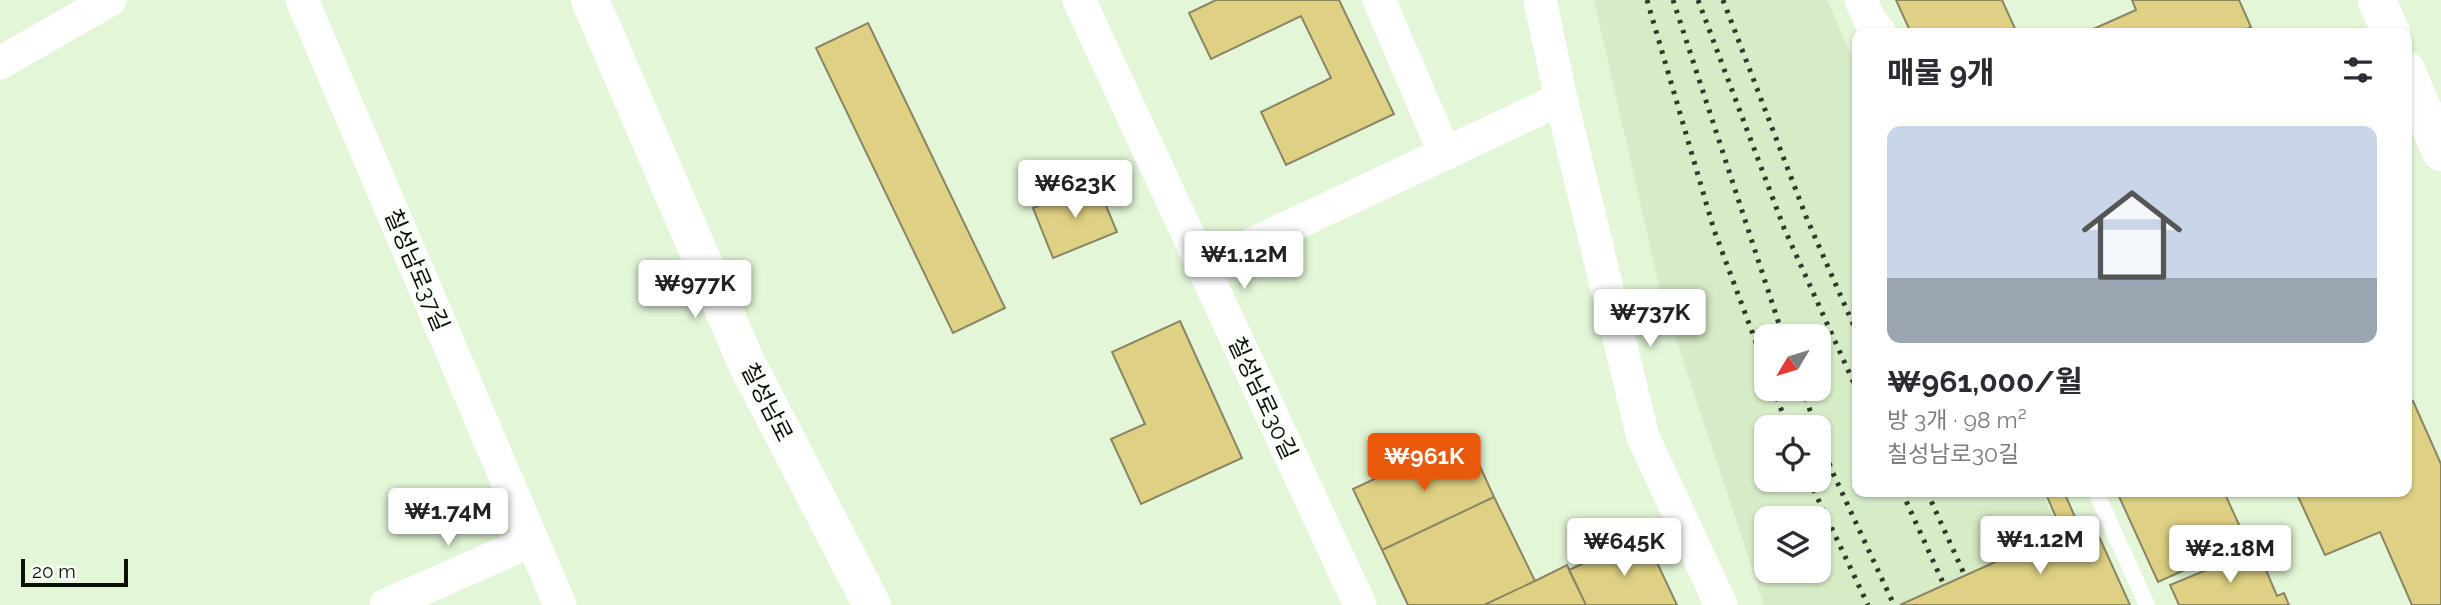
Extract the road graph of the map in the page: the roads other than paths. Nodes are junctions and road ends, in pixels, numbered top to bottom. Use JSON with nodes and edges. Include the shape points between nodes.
{"nodes":[{"id":1,"x":110,"y":0,"type":"edge"},
{"id":2,"x":302,"y":0,"type":"edge"},
{"id":3,"x":590,"y":0,"type":"edge"},
{"id":4,"x":1079,"y":0,"type":"edge"},
{"id":5,"x":1379,"y":0,"type":"edge"},
{"id":6,"x":1541,"y":0,"type":"edge"},
{"id":7,"x":1861,"y":0,"type":"edge"},
{"id":8,"x":2377,"y":0,"type":"edge"},
{"id":9,"x":1876,"y":28,"type":"edge"},
{"id":10,"x":2389,"y":28,"type":"edge"},
{"id":11,"x":0,"y":64,"type":"edge"},
{"id":12,"x":2412,"y":84,"type":"edge"},
{"id":13,"x":1561,"y":99,"type":"junction"},
{"id":14,"x":2441,"y":152,"type":"edge"},
{"id":15,"x":1445,"y":154,"type":"junction"},
{"id":16,"x":1203,"y":267,"type":"junction"},
{"id":17,"x":2098,"y":497,"type":"edge"},
{"id":18,"x":531,"y":541,"type":"junction"},
{"id":19,"x":386,"y":605,"type":"edge"},
{"id":20,"x":560,"y":605,"type":"edge"},
{"id":21,"x":872,"y":605,"type":"edge"},
{"id":22,"x":1360,"y":605,"type":"edge"},
{"id":23,"x":1721,"y":605,"type":"edge"},
{"id":24,"x":2147,"y":605,"type":"edge"}],
"edges":[{"from":1,"to":11,"type":"street"},
{"from":2,"to":18,"type":"street","name":"칠성남로37길"},
{"from":3,"to":21,"type":"street","name":"칠성남로","via":[[746,362]]},
{"from":4,"to":16,"type":"street","name":"칠성남로30길"},
{"from":5,"to":15,"type":"street"},
{"from":6,"to":13,"type":"street"},
{"from":7,"to":9,"type":"street"},
{"from":8,"to":10,"type":"street"},
{"from":12,"to":14,"type":"street"},
{"from":13,"to":15,"type":"street"},
{"from":13,"to":23,"type":"street","via":[[1643,437]]},
{"from":15,"to":16,"type":"street"},
{"from":16,"to":22,"type":"street","name":"칠성남로30길"},
{"from":17,"to":24,"type":"lane"},
{"from":18,"to":19,"type":"street"},
{"from":18,"to":20,"type":"street","name":"칠성남로37길"}]}
